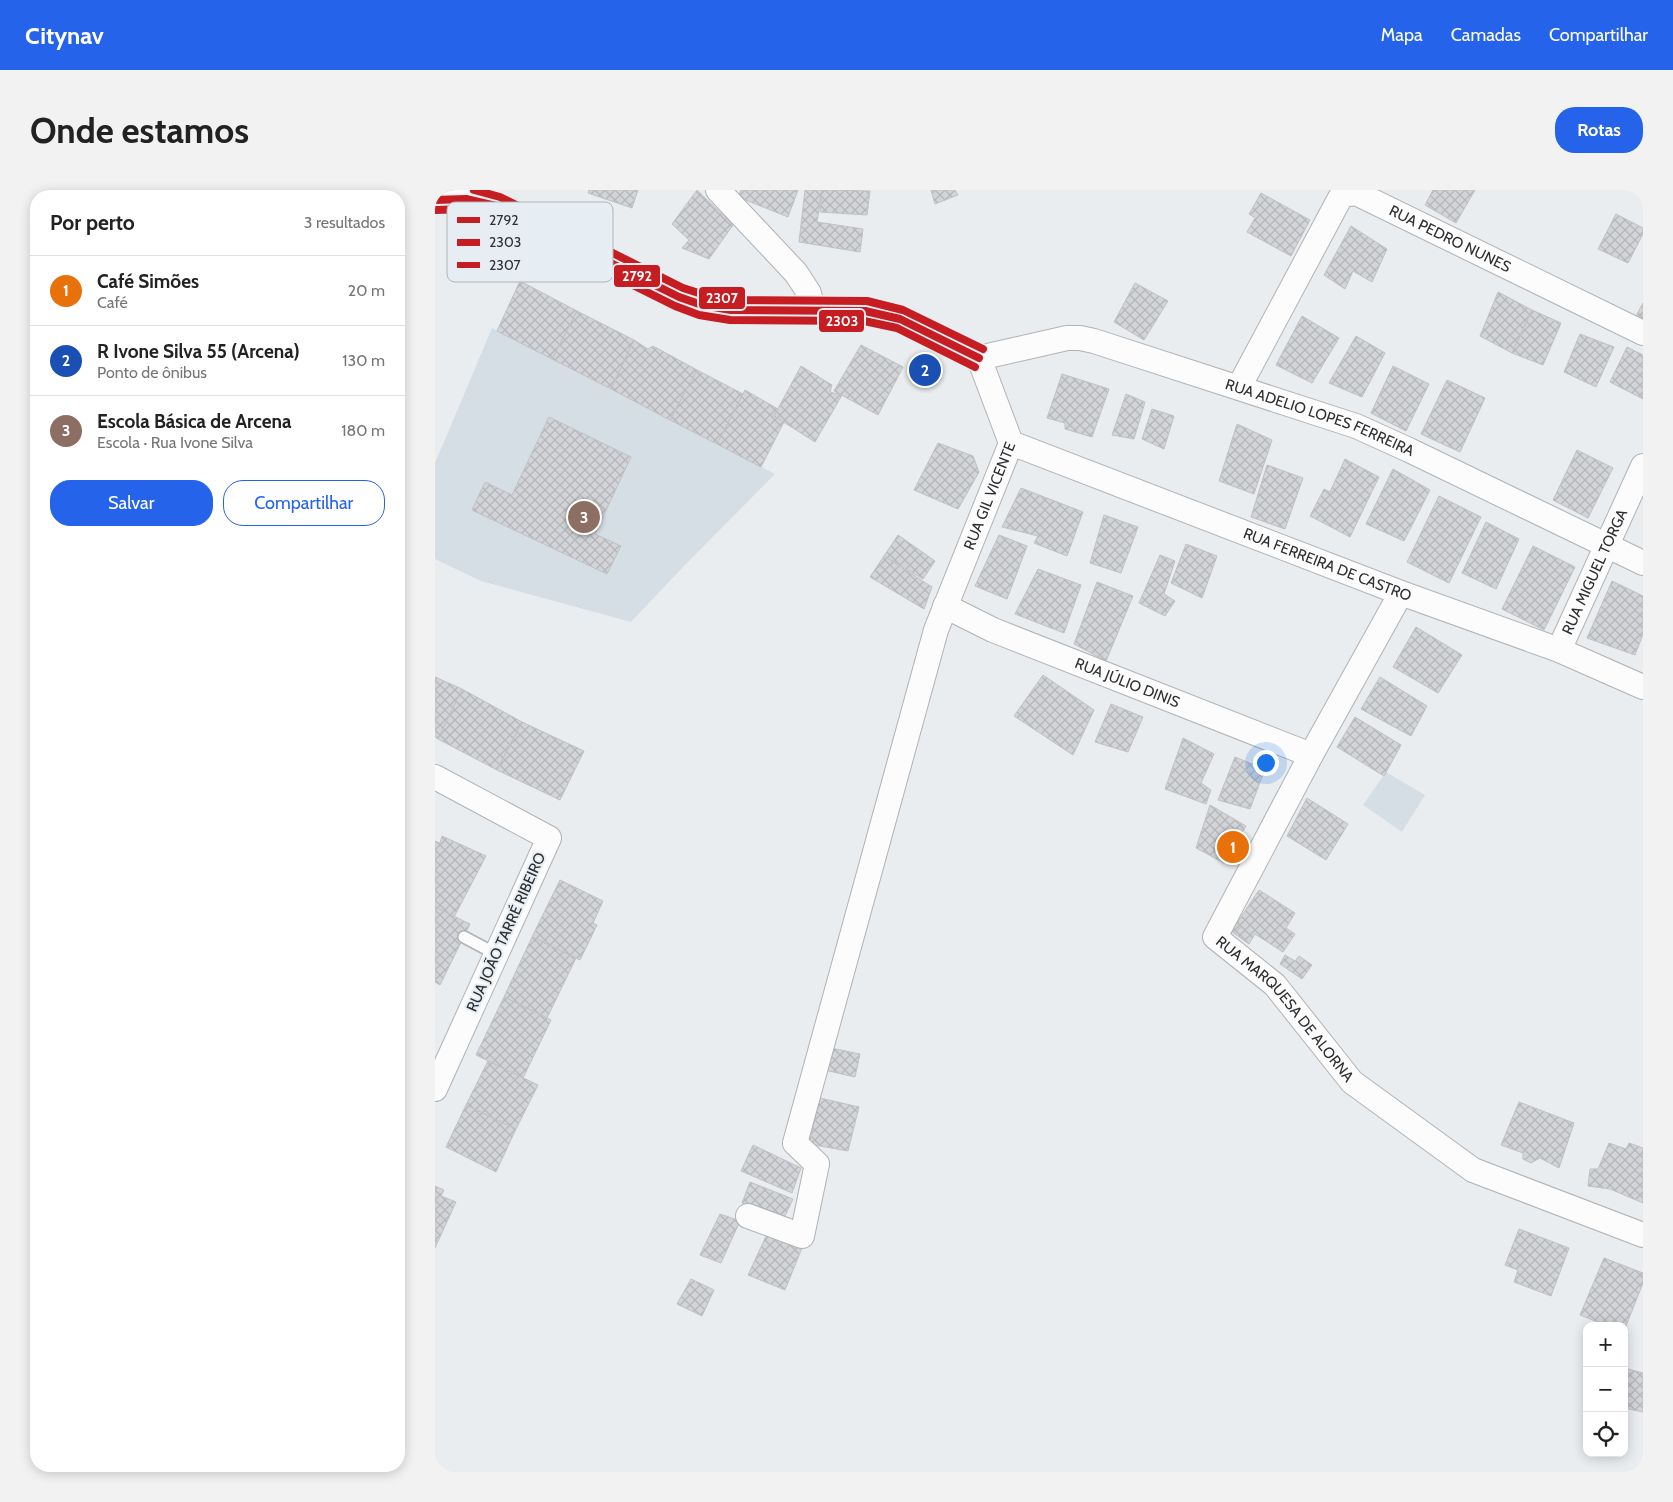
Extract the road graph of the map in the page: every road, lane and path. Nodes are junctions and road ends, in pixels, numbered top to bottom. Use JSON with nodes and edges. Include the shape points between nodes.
{"nodes":[{"id":1,"x":718,"y":190,"type":"edge"},
{"id":2,"x":435,"y":200,"type":"edge"},
{"id":3,"x":482,"y":202,"type":"edge"},
{"id":4,"x":613,"y":264,"type":"edge"},
{"id":5,"x":813,"y":311,"type":"junction"},
{"id":6,"x":1643,"y":333,"type":"edge"},
{"id":7,"x":979,"y":358,"type":"junction"},
{"id":8,"x":1239,"y":387,"type":"junction"},
{"id":9,"x":1011,"y":442,"type":"junction"},
{"id":10,"x":1643,"y":466,"type":"edge"},
{"id":11,"x":1606,"y":546,"type":"junction"},
{"id":12,"x":1643,"y":563,"type":"edge"},
{"id":13,"x":1401,"y":593,"type":"junction"},
{"id":14,"x":945,"y":606,"type":"junction"},
{"id":15,"x":1559,"y":650,"type":"junction"},
{"id":16,"x":1643,"y":687,"type":"edge"},
{"id":17,"x":1311,"y":755,"type":"junction"},
{"id":18,"x":435,"y":777,"type":"edge"},
{"id":19,"x":464,"y":937,"type":"dead end"},
{"id":20,"x":496,"y":954,"type":"junction"},
{"id":21,"x":435,"y":1089,"type":"edge"},
{"id":22,"x":748,"y":1216,"type":"dead end"},
{"id":23,"x":1643,"y":1235,"type":"edge"}],
"edges":[{"from":1,"to":5,"type":"street","via":[[799,277],[809,293]]},
{"from":2,"to":3,"type":"street","via":[[469,198]]},
{"from":4,"to":5,"type":"street","via":[[702,305],[731,310]]},
{"from":5,"to":7,"type":"street","via":[[865,311],[900,319]]},
{"from":6,"to":8,"type":"street","name":"RUA PEDRO NUNES","via":[[1356,193],[1340,198]]},
{"from":7,"to":8,"type":"street","name":"RUA ADELIO LOPES FERREIRA","via":[[1049,341],[1080,338]]},
{"from":7,"to":9,"type":"street","name":"RUA GIL VICENTE"},
{"from":8,"to":11,"type":"street","name":"RUA ADELIO LOPES FERREIRA","via":[[1363,429]]},
{"from":9,"to":13,"type":"street","name":"RUA FERREIRA DE CASTRO"},
{"from":9,"to":14,"type":"street","name":"RUA GIL VICENTE"},
{"from":10,"to":11,"type":"street","name":"RUA MIGUEL TORGA"},
{"from":11,"to":12,"type":"street","name":"RUA ADELIO LOPES FERREIRA"},
{"from":11,"to":15,"type":"street","name":"RUA MIGUEL TORGA"},
{"from":13,"to":15,"type":"street","name":"RUA FERREIRA DE CASTRO"},
{"from":13,"to":17,"type":"street","name":"RUA MARQUESA DE ALORNA"},
{"from":14,"to":17,"type":"street","name":"RUA JÚLIO DINIS","via":[[993,630]]},
{"from":14,"to":22,"type":"street","name":"RUA GIL VICENTE","via":[[795,1143],[817,1164],[802,1236]]},
{"from":15,"to":16,"type":"street","name":"RUA FERREIRA DE CASTRO"},
{"from":17,"to":23,"type":"street","name":"RUA MARQUESA DE ALORNA","via":[[1215,937],[1275,985],[1352,1082],[1473,1170]]},
{"from":18,"to":20,"type":"street","name":"RUA JOÃO TARRÉ RIBEIRO","via":[[549,838]]},
{"from":19,"to":20,"type":"lane"},
{"from":20,"to":21,"type":"street","name":"RUA JOÃO TARRÉ RIBEIRO"}]}
